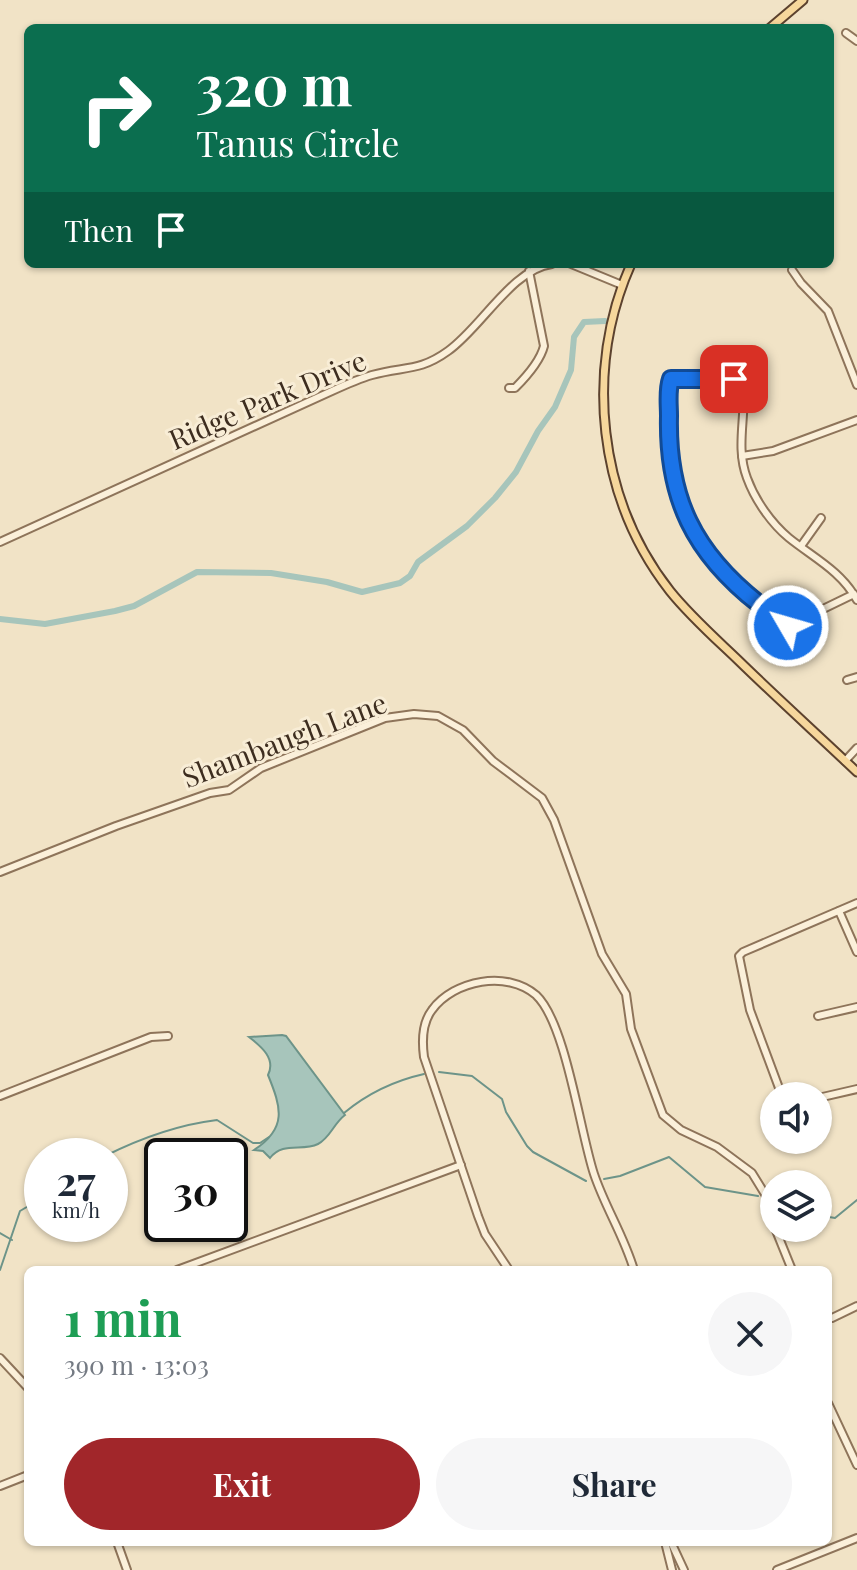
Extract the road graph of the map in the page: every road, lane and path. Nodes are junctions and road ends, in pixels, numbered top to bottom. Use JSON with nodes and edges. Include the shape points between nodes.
{"nodes":[{"id":1,"x":803,"y":0,"type":"edge"},
{"id":2,"x":775,"y":24,"type":"edge"},
{"id":3,"x":846,"y":33,"type":"dead end"},
{"id":4,"x":857,"y":41,"type":"edge"},
{"id":5,"x":539,"y":268,"type":"edge"},
{"id":6,"x":581,"y":268,"type":"edge"},
{"id":7,"x":629,"y":268,"type":"edge"},
{"id":8,"x":792,"y":270,"type":"dead end"},
{"id":9,"x":529,"y":271,"type":"junction"},
{"id":10,"x":622,"y":285,"type":"junction"},
{"id":11,"x":857,"y":385,"type":"edge"},
{"id":12,"x":509,"y":388,"type":"dead end"},
{"id":13,"x":857,"y":420,"type":"edge"},
{"id":14,"x":742,"y":456,"type":"junction"},
{"id":15,"x":821,"y":518,"type":"dead end"},
{"id":16,"x":0,"y":542,"type":"edge"},
{"id":17,"x":801,"y":546,"type":"junction"},
{"id":18,"x":855,"y":597,"type":"edge"},
{"id":19,"x":857,"y":677,"type":"edge"},
{"id":20,"x":847,"y":680,"type":"dead end"},
{"id":21,"x":857,"y":748,"type":"edge"},
{"id":22,"x":845,"y":761,"type":"junction"},
{"id":23,"x":857,"y":772,"type":"edge"},
{"id":24,"x":0,"y":872,"type":"edge"},
{"id":25,"x":857,"y":903,"type":"edge"},
{"id":26,"x":839,"y":911,"type":"junction"},
{"id":27,"x":857,"y":952,"type":"edge"},
{"id":28,"x":857,"y":1007,"type":"edge"},
{"id":29,"x":818,"y":1016,"type":"dead end"},
{"id":30,"x":168,"y":1036,"type":"dead end"},
{"id":31,"x":777,"y":1082,"type":"edge"},
{"id":32,"x":857,"y":1089,"type":"edge"},
{"id":33,"x":832,"y":1095,"type":"edge"},
{"id":34,"x":0,"y":1096,"type":"edge"},
{"id":35,"x":461,"y":1165,"type":"junction"},
{"id":36,"x":760,"y":1186,"type":"edge"},
{"id":37,"x":780,"y":1242,"type":"edge"},
{"id":38,"x":188,"y":1266,"type":"edge"},
{"id":39,"x":506,"y":1266,"type":"edge"},
{"id":40,"x":632,"y":1266,"type":"edge"},
{"id":41,"x":790,"y":1266,"type":"edge"},
{"id":42,"x":857,"y":1306,"type":"edge"},
{"id":43,"x":832,"y":1318,"type":"dead end"},
{"id":44,"x":0,"y":1358,"type":"edge"},
{"id":45,"x":24,"y":1384,"type":"edge"},
{"id":46,"x":832,"y":1412,"type":"edge"},
{"id":47,"x":857,"y":1465,"type":"edge"},
{"id":48,"x":24,"y":1477,"type":"edge"},
{"id":49,"x":0,"y":1486,"type":"edge"},
{"id":50,"x":857,"y":1538,"type":"edge"},
{"id":51,"x":118,"y":1546,"type":"edge"},
{"id":52,"x":668,"y":1546,"type":"edge"},
{"id":53,"x":671,"y":1546,"type":"edge"},
{"id":54,"x":680,"y":1561,"type":"junction"},
{"id":55,"x":671,"y":1567,"type":"edge"},
{"id":56,"x":127,"y":1570,"type":"edge"},
{"id":57,"x":684,"y":1570,"type":"edge"},
{"id":58,"x":777,"y":1570,"type":"edge"}],
"edges":[{"from":1,"to":2,"type":"main road"},
{"from":3,"to":4,"type":"street"},
{"from":5,"to":9,"type":"street","name":"Ridge Park Drive"},
{"from":6,"to":10,"type":"street"},
{"from":7,"to":10,"type":"main road"},
{"from":8,"to":11,"type":"street","via":[[828,311]]},
{"from":9,"to":12,"type":"street","via":[[544,346],[527,374]]},
{"from":9,"to":16,"type":"street","name":"Ridge Park Drive","via":[[467,336],[435,360],[332,391]]},
{"from":10,"to":22,"type":"main road","via":[[606,354],[604,410],[610,459],[631,525],[685,608]]},
{"from":13,"to":14,"type":"street","via":[[773,451]]},
{"from":14,"to":17,"type":"street","via":[[757,498],[774,523]]},
{"from":14,"to":18,"type":"street","via":[[741,381],[671,379],[668,439],[673,483],[688,521],[726,575],[788,626]]},
{"from":15,"to":17,"type":"street"},
{"from":17,"to":18,"type":"street","via":[[836,572]]},
{"from":19,"to":20,"type":"street"},
{"from":21,"to":22,"type":"street"},
{"from":22,"to":23,"type":"main road"},
{"from":24,"to":36,"type":"street","name":"Shambaugh Lane","via":[[116,826],[229,790],[261,768],[385,718],[438,716],[463,730],[549,809],[602,954],[626,994],[631,1029],[663,1115],[717,1147],[752,1173]]},
{"from":25,"to":26,"type":"street"},
{"from":26,"to":27,"type":"street"},
{"from":26,"to":31,"type":"street","via":[[739,956],[750,1010]]},
{"from":28,"to":29,"type":"street"},
{"from":30,"to":34,"type":"street","via":[[151,1037]]},
{"from":32,"to":33,"type":"street"},
{"from":35,"to":38,"type":"street"},
{"from":35,"to":39,"type":"street","via":[[485,1234]]},
{"from":35,"to":40,"type":"street","via":[[424,1057],[430,1011],[466,987],[500,980],[514,983],[533,993],[549,1013],[593,1172]]},
{"from":37,"to":41,"type":"street","name":"Shambaugh Lane"},
{"from":42,"to":43,"type":"street"},
{"from":44,"to":45,"type":"street"},
{"from":46,"to":47,"type":"street"},
{"from":48,"to":49,"type":"street"},
{"from":50,"to":58,"type":"street"},
{"from":51,"to":56,"type":"street"},
{"from":52,"to":55,"type":"street"},
{"from":53,"to":54,"type":"street"},
{"from":54,"to":55,"type":"street"},
{"from":54,"to":57,"type":"street"}]}
